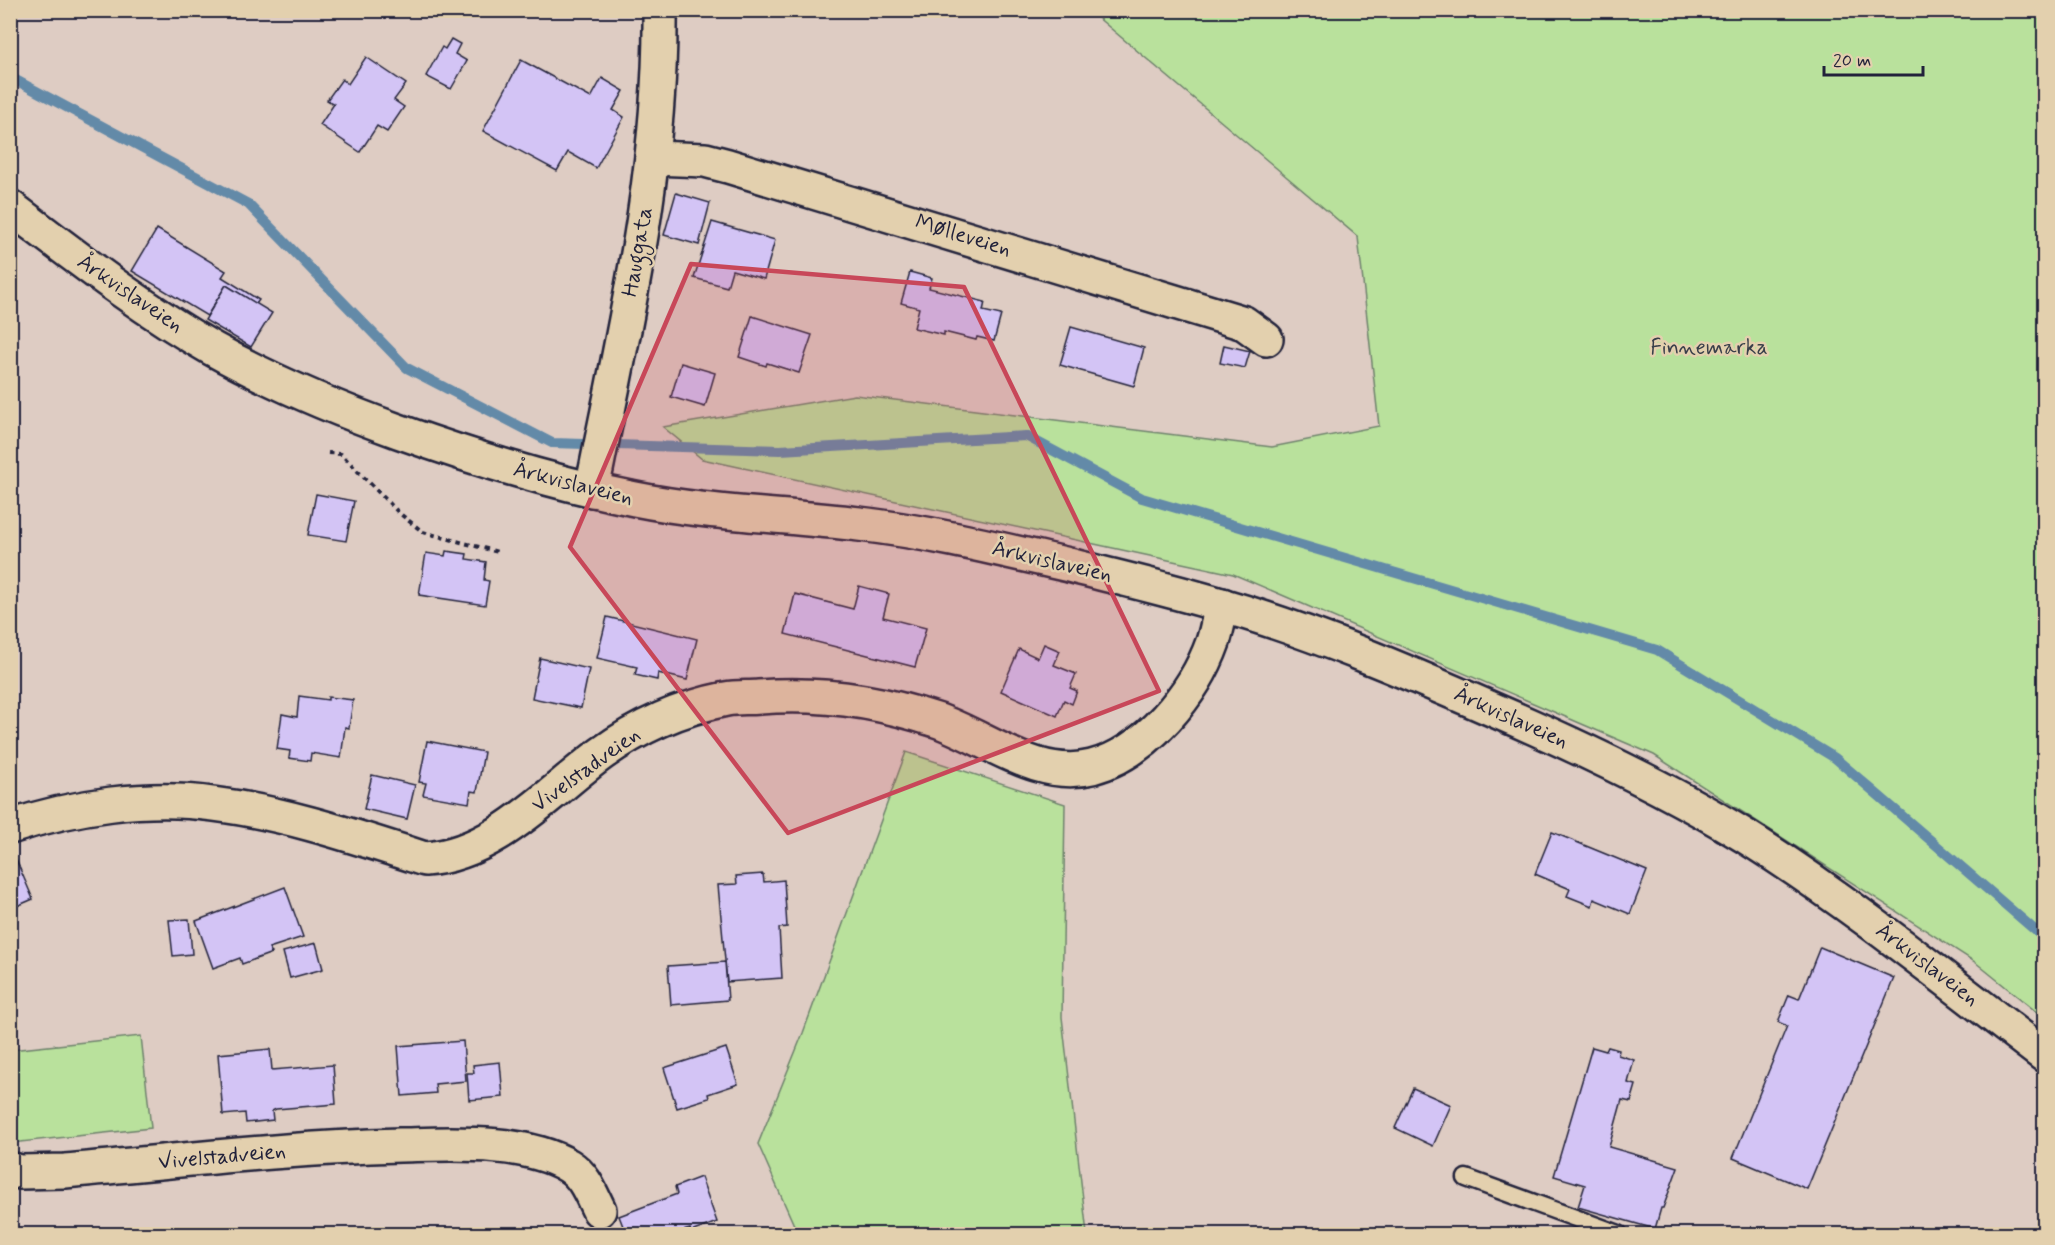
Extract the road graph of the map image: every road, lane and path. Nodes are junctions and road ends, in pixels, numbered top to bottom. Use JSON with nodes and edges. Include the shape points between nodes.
{"nodes":[{"id":1,"x":660,"y":10,"type":"edge"},
{"id":2,"x":653,"y":158,"type":"junction"},
{"id":3,"x":10,"y":207,"type":"edge"},
{"id":4,"x":1266,"y":339,"type":"dead end"},
{"id":5,"x":328,"y":453,"type":"dead end"},
{"id":6,"x":597,"y":463,"type":"junction"},
{"id":7,"x":498,"y":552,"type":"dead end"},
{"id":8,"x":1222,"y":605,"type":"junction"},
{"id":9,"x":10,"y":827,"type":"edge"},
{"id":10,"x":2044,"y":1055,"type":"edge"},
{"id":11,"x":10,"y":1169,"type":"edge"},
{"id":12,"x":1466,"y":1178,"type":"dead end"},
{"id":13,"x":599,"y":1210,"type":"dead end"},
{"id":14,"x":1619,"y":1234,"type":"edge"}],
"edges":[{"from":1,"to":2,"type":"street","name":"Hauggata"},
{"from":2,"to":4,"type":"street","name":"Mølleveien","via":[[705,160],[762,176],[1244,323]]},
{"from":2,"to":6,"type":"street","name":"Hauggata","via":[[639,253]]},
{"from":3,"to":6,"type":"street","name":"Årkvislaveien","via":[[155,314],[272,381],[348,413],[504,467]]},
{"from":5,"to":7,"type":"path","via":[[341,454],[423,532]]},
{"from":6,"to":8,"type":"street","name":"Årkvislaveien","via":[[644,501],[941,536]]},
{"from":8,"to":9,"type":"street","name":"Vivelstadveien","via":[[1204,664],[1176,708],[1122,755],[1092,766],[1068,770],[1042,766],[938,721],[899,710],[846,698],[786,695],[727,699],[670,716],[637,731],[495,836],[474,848],[438,858],[425,859],[335,830],[212,803],[132,802]]},
{"from":8,"to":10,"type":"street","name":"Årkvislaveien","via":[[1313,635],[1456,693],[1684,801],[1809,878],[1920,957]]},
{"from":11,"to":13,"type":"street","name":"Vivelstadveien","via":[[65,1171],[362,1145],[471,1144],[559,1160],[584,1180]]},
{"from":12,"to":14,"type":"lane"}]}
